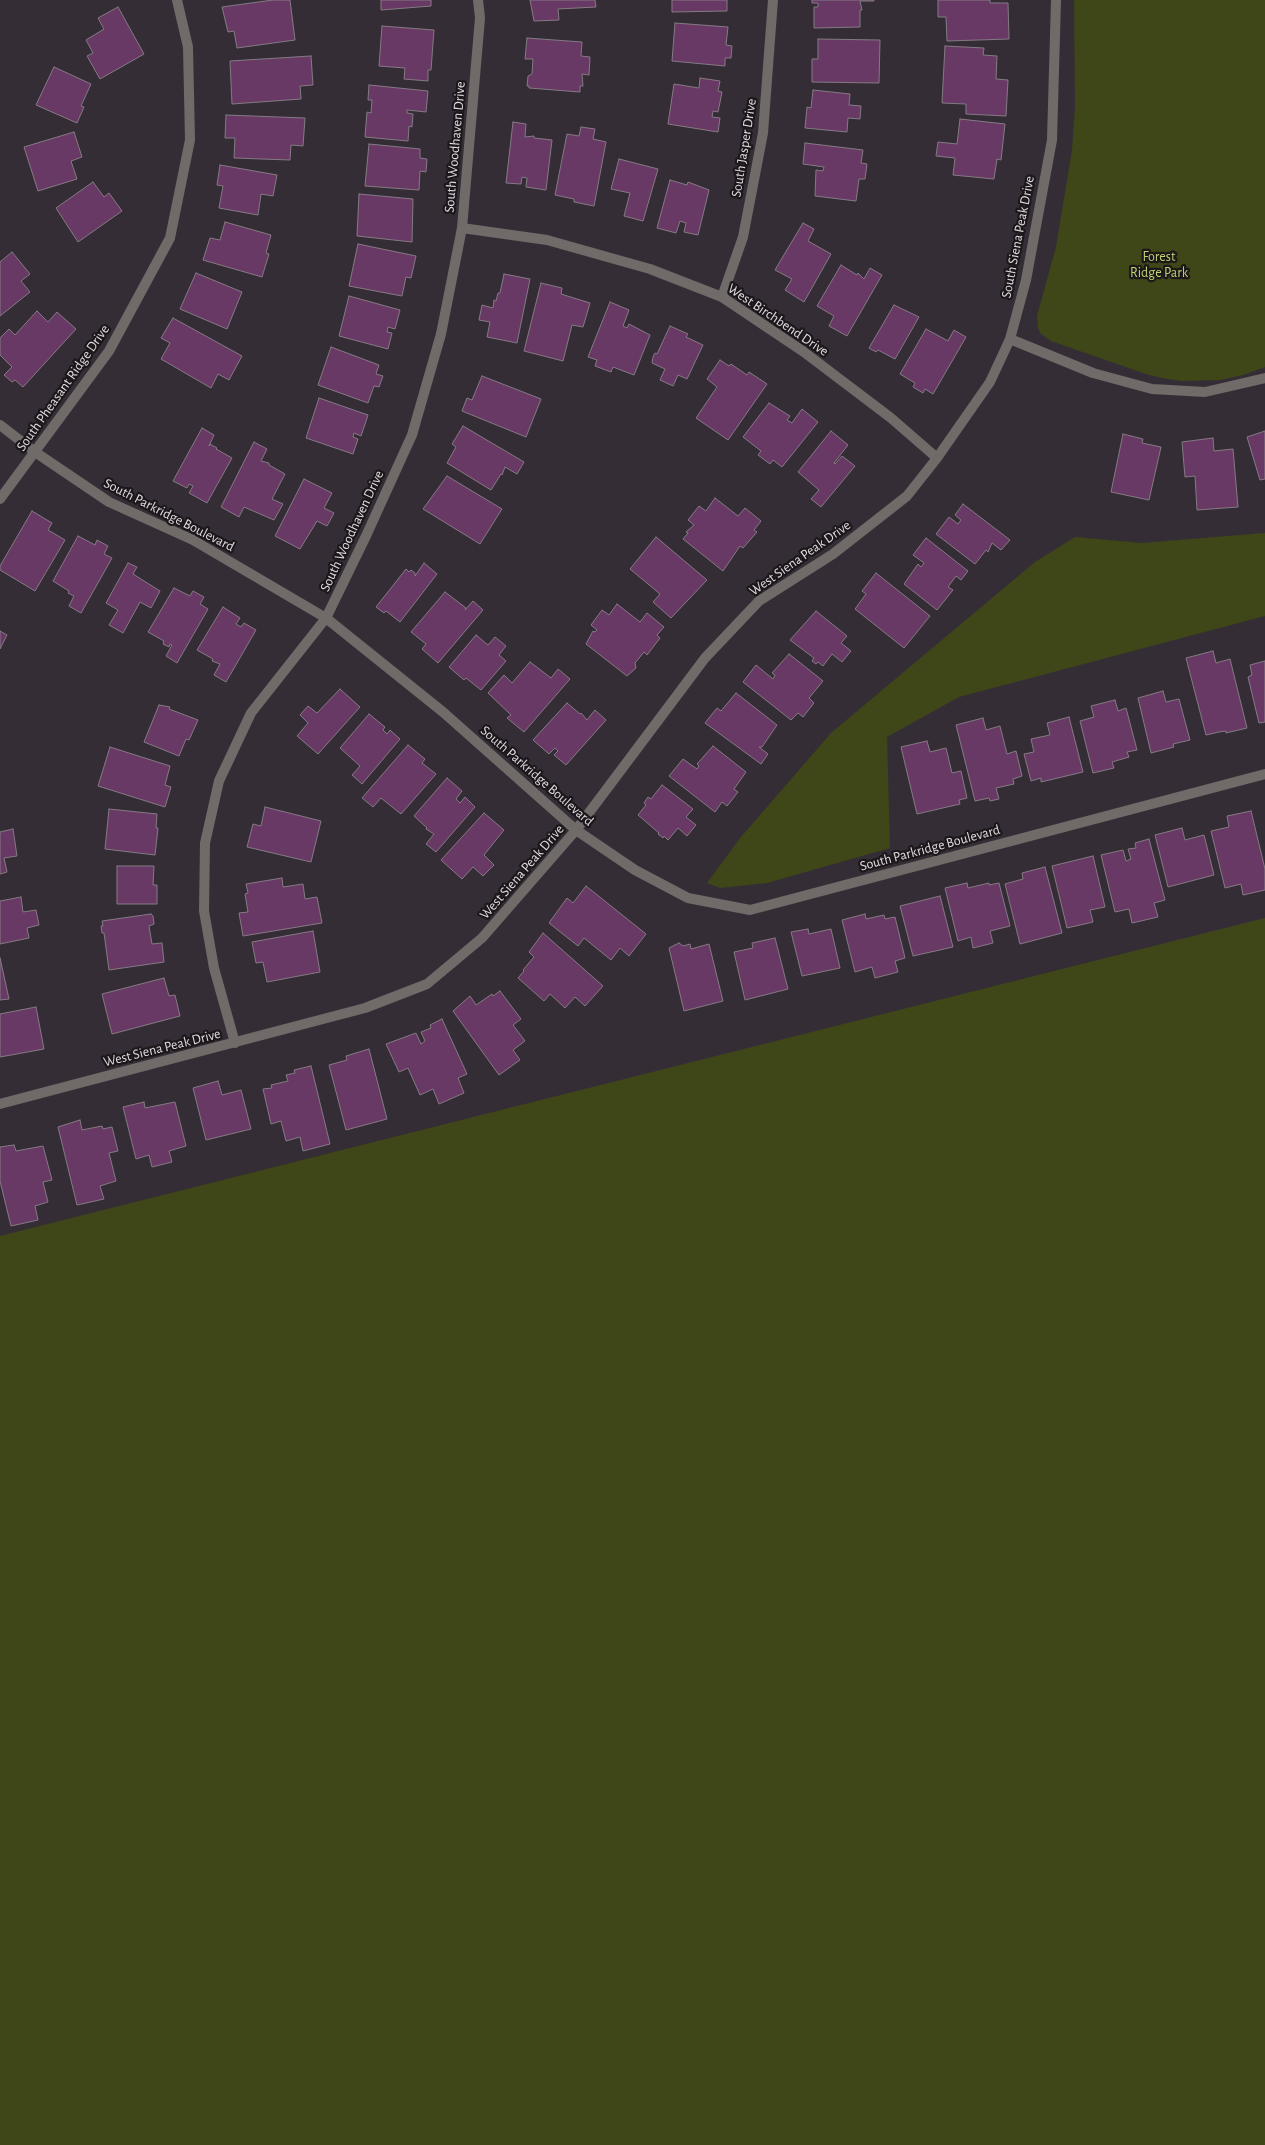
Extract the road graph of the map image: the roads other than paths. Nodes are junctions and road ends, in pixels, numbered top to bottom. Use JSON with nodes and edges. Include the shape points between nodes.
{"nodes":[{"id":1,"x":177,"y":0,"type":"edge"},
{"id":2,"x":478,"y":0,"type":"edge"},
{"id":3,"x":773,"y":0,"type":"edge"},
{"id":4,"x":1056,"y":0,"type":"edge"},
{"id":5,"x":462,"y":228,"type":"junction"},
{"id":6,"x":722,"y":297,"type":"junction"},
{"id":7,"x":1010,"y":339,"type":"junction"},
{"id":8,"x":1265,"y":378,"type":"edge"},
{"id":9,"x":0,"y":425,"type":"edge"},
{"id":10,"x":35,"y":452,"type":"junction"},
{"id":11,"x":937,"y":458,"type":"junction"},
{"id":12,"x":0,"y":499,"type":"edge"},
{"id":13,"x":326,"y":618,"type":"junction"},
{"id":14,"x":1265,"y":774,"type":"edge"},
{"id":15,"x":576,"y":830,"type":"junction"},
{"id":16,"x":235,"y":1043,"type":"junction"},
{"id":17,"x":0,"y":1104,"type":"edge"}],
"edges":[{"from":1,"to":10,"type":"street","name":"South Pheasant Ridge Drive","via":[[188,47],[190,140],[170,238],[109,351]]},
{"from":2,"to":5,"type":"street","name":"South Woodhaven Drive","via":[[480,18]]},
{"from":3,"to":6,"type":"street","name":"South Jasper Drive","via":[[763,132],[743,236]]},
{"from":4,"to":7,"type":"street","name":"South Siena Peak Drive","via":[[1052,140],[1026,280]]},
{"from":5,"to":6,"type":"street","name":"West Birchbend Drive","via":[[547,240],[650,269]]},
{"from":5,"to":13,"type":"street","name":"South Woodhaven Drive","via":[[441,334],[412,435]]},
{"from":6,"to":11,"type":"street","name":"West Birchbend Drive","via":[[812,358],[892,418]]},
{"from":7,"to":8,"type":"street","via":[[1093,373],[1152,389],[1205,392]]},
{"from":7,"to":11,"type":"street","name":"South Siena Peak Drive","via":[[990,382]]},
{"from":9,"to":10,"type":"street","name":"South Parkridge Boulevard"},
{"from":10,"to":12,"type":"street","name":"South Pheasant Ridge Drive"},
{"from":10,"to":13,"type":"street","name":"South Parkridge Boulevard","via":[[109,502],[193,540]]},
{"from":11,"to":15,"type":"street","name":"West Siena Peak Drive","via":[[908,496],[833,554],[759,601],[705,658]]},
{"from":13,"to":15,"type":"street","name":"South Parkridge Boulevard","via":[[443,712]]},
{"from":13,"to":16,"type":"street","name":"South Woodhaven Drive","via":[[252,713],[219,781],[205,843],[204,912],[214,968]]},
{"from":14,"to":15,"type":"street","name":"South Parkridge Boulevard","via":[[750,910],[688,898],[635,870]]},
{"from":15,"to":16,"type":"street","name":"West Siena Peak Drive","via":[[482,938],[427,984],[365,1008]]},
{"from":16,"to":17,"type":"street","name":"West Siena Peak Drive"}]}
